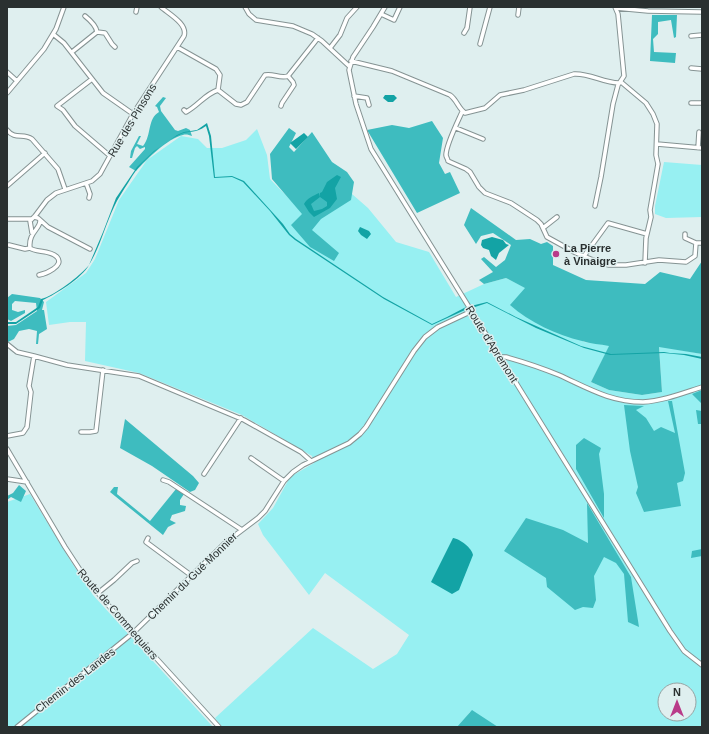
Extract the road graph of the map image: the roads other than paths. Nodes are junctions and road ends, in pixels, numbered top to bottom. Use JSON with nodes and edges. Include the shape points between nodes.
{"nodes":[{"id":1,"x":64,"y":7,"type":"edge"},
{"id":2,"x":137,"y":7,"type":"edge"},
{"id":3,"x":161,"y":7,"type":"edge"},
{"id":4,"x":245,"y":7,"type":"edge"},
{"id":5,"x":357,"y":7,"type":"edge"},
{"id":6,"x":385,"y":7,"type":"edge"},
{"id":7,"x":400,"y":7,"type":"edge"},
{"id":8,"x":470,"y":7,"type":"edge"},
{"id":9,"x":490,"y":7,"type":"edge"},
{"id":10,"x":519,"y":7,"type":"edge"},
{"id":11,"x":616,"y":8,"type":"edge"},
{"id":12,"x":136,"y":12,"type":"dead end"},
{"id":13,"x":702,"y":12,"type":"edge"},
{"id":14,"x":381,"y":14,"type":"junction"},
{"id":15,"x":518,"y":15,"type":"dead end"},
{"id":16,"x":85,"y":16,"type":"dead end"},
{"id":17,"x":97,"y":32,"type":"junction"},
{"id":18,"x":464,"y":33,"type":"dead end"},
{"id":19,"x":53,"y":34,"type":"junction"},
{"id":20,"x":702,"y":35,"type":"edge"},
{"id":21,"x":691,"y":36,"type":"dead end"},
{"id":22,"x":318,"y":38,"type":"junction"},
{"id":23,"x":480,"y":44,"type":"dead end"},
{"id":24,"x":115,"y":47,"type":"dead end"},
{"id":25,"x":177,"y":47,"type":"junction"},
{"id":26,"x":330,"y":48,"type":"junction"},
{"id":27,"x":72,"y":52,"type":"junction"},
{"id":28,"x":351,"y":61,"type":"junction"},
{"id":29,"x":349,"y":66,"type":"junction"},
{"id":30,"x":691,"y":68,"type":"dead end"},
{"id":31,"x":702,"y":69,"type":"edge"},
{"id":32,"x":7,"y":72,"type":"edge"},
{"id":33,"x":288,"y":76,"type":"junction"},
{"id":34,"x":92,"y":79,"type":"junction"},
{"id":35,"x":18,"y":81,"type":"junction"},
{"id":36,"x":620,"y":83,"type":"junction"},
{"id":37,"x":218,"y":90,"type":"junction"},
{"id":38,"x":7,"y":94,"type":"edge"},
{"id":39,"x":354,"y":96,"type":"junction"},
{"id":40,"x":691,"y":103,"type":"dead end"},
{"id":41,"x":702,"y":103,"type":"edge"},
{"id":42,"x":369,"y":105,"type":"dead end"},
{"id":43,"x":282,"y":106,"type":"dead end"},
{"id":44,"x":184,"y":110,"type":"dead end"},
{"id":45,"x":462,"y":112,"type":"junction"},
{"id":46,"x":133,"y":114,"type":"junction"},
{"id":47,"x":456,"y":128,"type":"junction"},
{"id":48,"x":7,"y":130,"type":"edge"},
{"id":49,"x":699,"y":132,"type":"dead end"},
{"id":50,"x":483,"y":139,"type":"dead end"},
{"id":51,"x":657,"y":144,"type":"junction"},
{"id":52,"x":700,"y":148,"type":"edge"},
{"id":53,"x":45,"y":153,"type":"junction"},
{"id":54,"x":110,"y":156,"type":"junction"},
{"id":55,"x":86,"y":183,"type":"junction"},
{"id":56,"x":7,"y":186,"type":"edge"},
{"id":57,"x":65,"y":190,"type":"junction"},
{"id":58,"x":89,"y":198,"type":"dead end"},
{"id":59,"x":595,"y":206,"type":"dead end"},
{"id":60,"x":557,"y":216,"type":"dead end"},
{"id":61,"x":7,"y":219,"type":"edge"},
{"id":62,"x":36,"y":219,"type":"junction"},
{"id":63,"x":23,"y":220,"type":"junction"},
{"id":64,"x":34,"y":226,"type":"junction"},
{"id":65,"x":48,"y":227,"type":"junction"},
{"id":66,"x":543,"y":228,"type":"junction"},
{"id":67,"x":647,"y":234,"type":"junction"},
{"id":68,"x":685,"y":234,"type":"dead end"},
{"id":69,"x":696,"y":243,"type":"junction"},
{"id":70,"x":702,"y":243,"type":"edge"},
{"id":71,"x":9,"y":245,"type":"dead end"},
{"id":72,"x":30,"y":248,"type":"junction"},
{"id":73,"x":90,"y":249,"type":"dead end"},
{"id":74,"x":584,"y":256,"type":"junction"},
{"id":75,"x":645,"y":263,"type":"junction"},
{"id":76,"x":39,"y":275,"type":"dead end"},
{"id":77,"x":472,"y":312,"type":"junction"},
{"id":78,"x":7,"y":344,"type":"edge"},
{"id":79,"x":34,"y":356,"type":"junction"},
{"id":80,"x":500,"y":357,"type":"junction"},
{"id":81,"x":103,"y":370,"type":"junction"},
{"id":82,"x":702,"y":387,"type":"edge"},
{"id":83,"x":241,"y":418,"type":"junction"},
{"id":84,"x":81,"y":432,"type":"dead end"},
{"id":85,"x":7,"y":436,"type":"edge"},
{"id":86,"x":7,"y":449,"type":"edge"},
{"id":87,"x":251,"y":458,"type":"dead end"},
{"id":88,"x":311,"y":461,"type":"junction"},
{"id":89,"x":204,"y":474,"type":"dead end"},
{"id":90,"x":7,"y":479,"type":"edge"},
{"id":91,"x":163,"y":480,"type":"dead end"},
{"id":92,"x":284,"y":481,"type":"junction"},
{"id":93,"x":27,"y":482,"type":"junction"},
{"id":94,"x":242,"y":530,"type":"junction"},
{"id":95,"x":148,"y":538,"type":"dead end"},
{"id":96,"x":137,"y":561,"type":"dead end"},
{"id":97,"x":192,"y":576,"type":"junction"},
{"id":98,"x":98,"y":593,"type":"junction"},
{"id":99,"x":133,"y":633,"type":"junction"},
{"id":100,"x":702,"y":665,"type":"edge"},
{"id":101,"x":17,"y":727,"type":"edge"},
{"id":102,"x":219,"y":727,"type":"edge"}],
"edges":[{"from":1,"to":19,"type":"street"},
{"from":2,"to":12,"type":"street"},
{"from":3,"to":25,"type":"street","name":"Rue des Pinsons","via":[[185,30]]},
{"from":4,"to":22,"type":"street","via":[[256,20],[293,26]]},
{"from":5,"to":26,"type":"street","via":[[347,18],[340,35]]},
{"from":6,"to":14,"type":"street","name":"Route d'Apremont"},
{"from":7,"to":14,"type":"street","via":[[394,20]]},
{"from":8,"to":18,"type":"street"},
{"from":9,"to":23,"type":"street"},
{"from":10,"to":15,"type":"street"},
{"from":11,"to":13,"type":"street"},
{"from":11,"to":36,"type":"street","via":[[624,69]]},
{"from":14,"to":28,"type":"street","name":"Route d'Apremont"},
{"from":16,"to":17,"type":"street"},
{"from":17,"to":24,"type":"street","via":[[105,33]]},
{"from":17,"to":27,"type":"street"},
{"from":19,"to":27,"type":"street"},
{"from":19,"to":35,"type":"street"},
{"from":20,"to":21,"type":"street"},
{"from":22,"to":26,"type":"street"},
{"from":22,"to":33,"type":"street"},
{"from":25,"to":37,"type":"street","via":[[216,69],[220,75]]},
{"from":25,"to":46,"type":"street","name":"Rue des Pinsons"},
{"from":26,"to":29,"type":"street"},
{"from":27,"to":34,"type":"street"},
{"from":28,"to":29,"type":"street","name":"Route d'Apremont"},
{"from":28,"to":45,"type":"street","via":[[392,71],[450,95]]},
{"from":29,"to":39,"type":"street","name":"Route d'Apremont"},
{"from":30,"to":31,"type":"street"},
{"from":32,"to":35,"type":"street"},
{"from":33,"to":37,"type":"street","via":[[265,75],[244,105],[236,104]]},
{"from":33,"to":43,"type":"street","via":[[294,85]]},
{"from":34,"to":46,"type":"street","via":[[103,93]]},
{"from":34,"to":54,"type":"street","via":[[57,106],[75,126]]},
{"from":35,"to":38,"type":"street"},
{"from":36,"to":45,"type":"street","via":[[574,74],[497,96],[484,108]]},
{"from":36,"to":51,"type":"street","via":[[646,103],[657,124]]},
{"from":36,"to":59,"type":"street","via":[[613,104]]},
{"from":37,"to":44,"type":"street","via":[[192,109],[186,112]]},
{"from":39,"to":42,"type":"street","via":[[367,98]]},
{"from":39,"to":77,"type":"street","name":"Route d'Apremont","via":[[375,156]]},
{"from":40,"to":41,"type":"street"},
{"from":45,"to":47,"type":"street"},
{"from":46,"to":54,"type":"street","name":"Rue des Pinsons"},
{"from":47,"to":50,"type":"street"},
{"from":47,"to":66,"type":"street","via":[[446,155],[448,161],[470,172],[482,191],[511,203],[537,220]]},
{"from":48,"to":53,"type":"street","via":[[15,136],[30,137]]},
{"from":49,"to":52,"type":"street"},
{"from":51,"to":52,"type":"street"},
{"from":51,"to":67,"type":"street","via":[[658,164]]},
{"from":53,"to":56,"type":"street"},
{"from":53,"to":57,"type":"street","via":[[58,169]]},
{"from":54,"to":55,"type":"street","name":"Rue des Pinsons","via":[[98,177]]},
{"from":55,"to":57,"type":"street","name":"Rue des Pinsons"},
{"from":55,"to":58,"type":"street"},
{"from":57,"to":62,"type":"street","name":"Rue des Pinsons","via":[[47,200]]},
{"from":60,"to":66,"type":"street"},
{"from":61,"to":63,"type":"street"},
{"from":62,"to":63,"type":"street"},
{"from":62,"to":64,"type":"street"},
{"from":62,"to":64,"type":"street"},
{"from":62,"to":65,"type":"street"},
{"from":63,"to":64,"type":"street"},
{"from":64,"to":65,"type":"street"},
{"from":64,"to":72,"type":"street"},
{"from":65,"to":73,"type":"street"},
{"from":66,"to":74,"type":"street","via":[[547,237]]},
{"from":67,"to":74,"type":"street","via":[[608,223]]},
{"from":67,"to":75,"type":"street"},
{"from":68,"to":69,"type":"street","via":[[685,238]]},
{"from":69,"to":70,"type":"street"},
{"from":69,"to":75,"type":"street","via":[[695,256],[686,262],[659,260]]},
{"from":71,"to":72,"type":"street"},
{"from":72,"to":76,"type":"street","via":[[46,251],[58,259],[57,266]]},
{"from":74,"to":75,"type":"street","via":[[609,264]]},
{"from":77,"to":80,"type":"street","name":"Route d'Apremont"},
{"from":77,"to":88,"type":"street","name":"Chemin du Gué Monnier","via":[[438,327],[425,338],[360,434],[348,443]]},
{"from":78,"to":79,"type":"street","via":[[17,352]]},
{"from":79,"to":81,"type":"street"},
{"from":79,"to":85,"type":"street","via":[[26,428],[23,433]]},
{"from":80,"to":82,"type":"street","via":[[545,370],[609,398],[626,401],[653,401]]},
{"from":80,"to":100,"type":"street","name":"Route d'Apremont","via":[[670,632],[684,650]]},
{"from":81,"to":83,"type":"street","via":[[139,376]]},
{"from":81,"to":84,"type":"street","via":[[96,431]]},
{"from":83,"to":88,"type":"street","via":[[301,452]]},
{"from":83,"to":89,"type":"street"},
{"from":86,"to":93,"type":"street","name":"Route de Commequiers"},
{"from":87,"to":92,"type":"street"},
{"from":88,"to":92,"type":"street","name":"Chemin du Gué Monnier","via":[[297,468]]},
{"from":90,"to":93,"type":"street"},
{"from":91,"to":94,"type":"street"},
{"from":92,"to":94,"type":"street","name":"Chemin du Gué Monnier","via":[[265,512]]},
{"from":93,"to":98,"type":"street","name":"Route de Commequiers","via":[[75,564]]},
{"from":94,"to":97,"type":"street","name":"Chemin du Gué Monnier"},
{"from":95,"to":97,"type":"street","via":[[146,542]]},
{"from":96,"to":98,"type":"street"},
{"from":97,"to":99,"type":"street","name":"Chemin du Gué Monnier"},
{"from":98,"to":99,"type":"street","name":"Route de Commequiers"},
{"from":99,"to":101,"type":"street","name":"Chemin des Landes"},
{"from":99,"to":102,"type":"street","name":"Route de Commequiers"}]}
